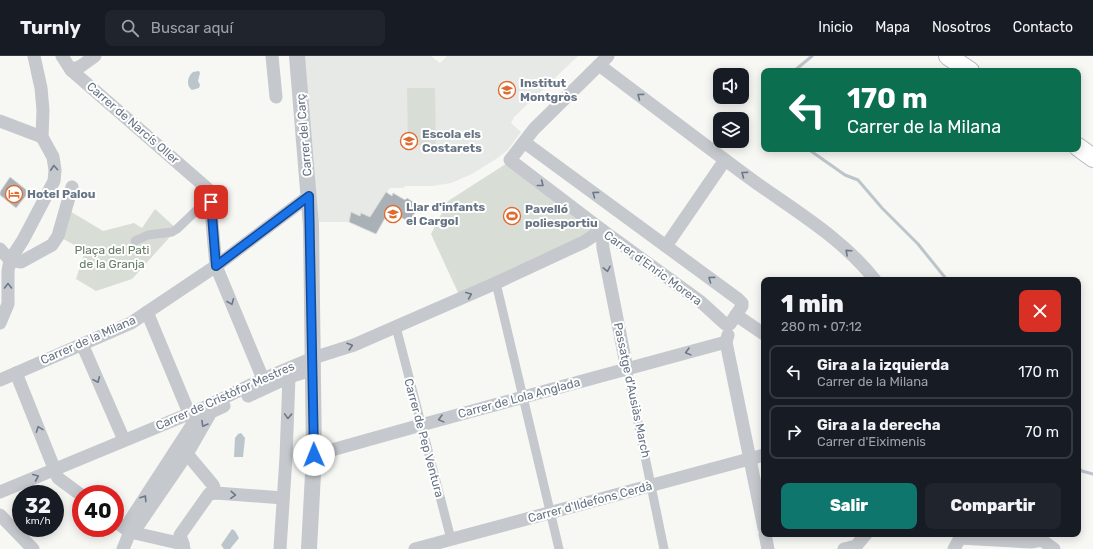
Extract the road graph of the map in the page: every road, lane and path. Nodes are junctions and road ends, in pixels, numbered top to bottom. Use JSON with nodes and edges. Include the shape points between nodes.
{"nodes":[{"id":1,"x":34,"y":56,"type":"edge"},
{"id":2,"x":62,"y":56,"type":"edge"},
{"id":3,"x":95,"y":56,"type":"edge"},
{"id":4,"x":272,"y":56,"type":"edge"},
{"id":5,"x":296,"y":56,"type":"edge"},
{"id":6,"x":608,"y":56,"type":"edge"},
{"id":7,"x":948,"y":56,"type":"edge"},
{"id":8,"x":599,"y":65,"type":"junction"},
{"id":9,"x":966,"y":68,"type":"edge"},
{"id":10,"x":70,"y":70,"type":"junction"},
{"id":11,"x":276,"y":97,"type":"dead end"},
{"id":12,"x":0,"y":121,"type":"edge"},
{"id":13,"x":42,"y":137,"type":"junction"},
{"id":14,"x":524,"y":142,"type":"junction"},
{"id":15,"x":1081,"y":149,"type":"edge"},
{"id":16,"x":1093,"y":158,"type":"edge"},
{"id":17,"x":725,"y":160,"type":"junction"},
{"id":18,"x":72,"y":187,"type":"dead end"},
{"id":19,"x":309,"y":196,"type":"junction"},
{"id":20,"x":211,"y":202,"type":"junction"},
{"id":21,"x":602,"y":230,"type":"junction"},
{"id":22,"x":135,"y":241,"type":"dead end"},
{"id":23,"x":666,"y":246,"type":"junction"},
{"id":24,"x":0,"y":250,"type":"edge"},
{"id":25,"x":10,"y":260,"type":"junction"},
{"id":26,"x":216,"y":266,"type":"junction"},
{"id":27,"x":872,"y":277,"type":"edge"},
{"id":28,"x":496,"y":284,"type":"junction"},
{"id":29,"x":147,"y":312,"type":"junction"},
{"id":30,"x":736,"y":315,"type":"junction"},
{"id":31,"x":0,"y":323,"type":"edge"},
{"id":32,"x":727,"y":325,"type":"junction"},
{"id":33,"x":396,"y":327,"type":"junction"},
{"id":34,"x":761,"y":332,"type":"edge"},
{"id":35,"x":726,"y":342,"type":"junction"},
{"id":36,"x":82,"y":344,"type":"junction"},
{"id":37,"x":312,"y":364,"type":"junction"},
{"id":38,"x":627,"y":368,"type":"junction"},
{"id":39,"x":7,"y":375,"type":"edge"},
{"id":40,"x":289,"y":377,"type":"junction"},
{"id":41,"x":263,"y":379,"type":"junction"},
{"id":42,"x":523,"y":397,"type":"junction"},
{"id":43,"x":202,"y":408,"type":"junction"},
{"id":44,"x":189,"y":413,"type":"junction"},
{"id":45,"x":421,"y":424,"type":"junction"},
{"id":46,"x":124,"y":440,"type":"junction"},
{"id":47,"x":187,"y":454,"type":"junction"},
{"id":48,"x":314,"y":455,"type":"junction"},
{"id":49,"x":761,"y":456,"type":"edge"},
{"id":50,"x":750,"y":459,"type":"junction"},
{"id":51,"x":54,"y":469,"type":"junction"},
{"id":52,"x":651,"y":486,"type":"junction"},
{"id":53,"x":72,"y":488,"type":"edge"},
{"id":54,"x":0,"y":492,"type":"edge"},
{"id":55,"x":216,"y":493,"type":"junction"},
{"id":56,"x":283,"y":498,"type":"junction"},
{"id":57,"x":550,"y":512,"type":"junction"},
{"id":58,"x":761,"y":513,"type":"edge"},
{"id":59,"x":0,"y":515,"type":"edge"},
{"id":60,"x":124,"y":528,"type":"edge"},
{"id":61,"x":130,"y":532,"type":"junction"},
{"id":62,"x":766,"y":537,"type":"edge"},
{"id":63,"x":864,"y":537,"type":"edge"},
{"id":64,"x":1037,"y":537,"type":"edge"},
{"id":65,"x":959,"y":540,"type":"edge"},
{"id":66,"x":452,"y":544,"type":"edge"},
{"id":67,"x":184,"y":547,"type":"edge"},
{"id":68,"x":32,"y":549,"type":"edge"},
{"id":69,"x":123,"y":549,"type":"edge"},
{"id":70,"x":280,"y":549,"type":"edge"},
{"id":71,"x":309,"y":549,"type":"edge"},
{"id":72,"x":415,"y":549,"type":"edge"},
{"id":73,"x":559,"y":549,"type":"edge"},
{"id":74,"x":664,"y":549,"type":"edge"},
{"id":75,"x":768,"y":549,"type":"edge"},
{"id":76,"x":844,"y":549,"type":"edge"},
{"id":77,"x":1054,"y":549,"type":"edge"}],
"edges":[{"from":1,"to":13,"type":"street","via":[[41,88]]},
{"from":2,"to":10,"type":"street","name":"Carrer de Narcís Oller"},
{"from":3,"to":10,"type":"street"},
{"from":4,"to":11,"type":"street"},
{"from":5,"to":19,"type":"street","name":"Carrer del Carç"},
{"from":6,"to":8,"type":"street"},
{"from":7,"to":9,"type":"main road"},
{"from":8,"to":14,"type":"street"},
{"from":17,"to":8,"type":"street","one_way":true},
{"from":10,"to":20,"type":"street","name":"Carrer de Narcís Oller","via":[[207,187]]},
{"from":12,"to":13,"type":"street"},
{"from":25,"to":13,"type":"street","one_way":true,"via":[[54,181],[53,157]]},
{"from":14,"to":21,"type":"street","name":"Carrer d'Enric Morera","one_way":true,"via":[[510,160]]},
{"from":23,"to":14,"type":"street","name":"Carrer d'Enric Morera","one_way":true},
{"from":15,"to":16,"type":"main road"},
{"from":17,"to":23,"type":"street"},
{"from":27,"to":17,"type":"street","one_way":true,"via":[[833,238]]},
{"from":18,"to":25,"type":"street","via":[[58,236],[52,245],[21,262]]},
{"from":19,"to":26,"type":"street","name":"Carrer de la Milana"},
{"from":19,"to":37,"type":"street","name":"Carrer del Carç"},
{"from":20,"to":22,"type":"street","via":[[200,207],[172,232],[148,235]]},
{"from":20,"to":26,"type":"street"},
{"from":21,"to":28,"type":"street","name":"Carrer de Cristòfor Mestres","via":[[584,242]]},
{"from":21,"to":32,"type":"street","name":"Carrer d'Enric Morera","via":[[701,302]]},
{"from":21,"to":38,"type":"street","name":"Passatge d'Ausiàs March","one_way":true,"via":[[603,248]]},
{"from":30,"to":23,"type":"street","name":"Carrer d'Enric Morera","one_way":true,"via":[[742,303]]},
{"from":24,"to":25,"type":"street"},
{"from":31,"to":25,"type":"street","one_way":true,"via":[[8,304]]},
{"from":26,"to":29,"type":"street","name":"Carrer de la Milana"},
{"from":26,"to":41,"type":"street","one_way":true},
{"from":33,"to":28,"type":"street","name":"Carrer de Cristòfor Mestres","one_way":true},
{"from":28,"to":42,"type":"street"},
{"from":29,"to":36,"type":"street","name":"Carrer de la Milana","via":[[131,323]]},
{"from":29,"to":44,"type":"street"},
{"from":30,"to":32,"type":"street"},
{"from":30,"to":34,"type":"street"},
{"from":32,"to":35,"type":"street"},
{"from":37,"to":33,"type":"street","name":"Carrer de Cristòfor Mestres","one_way":true},
{"from":33,"to":45,"type":"street","name":"Carrer de Pep Ventura"},
{"from":35,"to":38,"type":"street","name":"Carrer de Lola Anglada","one_way":true},
{"from":35,"to":50,"type":"street"},
{"from":36,"to":39,"type":"street","name":"Carrer de la Milana"},
{"from":36,"to":46,"type":"street","one_way":true},
{"from":37,"to":40,"type":"street"},
{"from":37,"to":41,"type":"street","name":"Carrer de Cristòfor Mestres"},
{"from":37,"to":48,"type":"street","name":"Carrer del Carç"},
{"from":38,"to":42,"type":"street","name":"Carrer de Lola Anglada"},
{"from":38,"to":52,"type":"street","name":"Passatge d'Ausiàs March"},
{"from":51,"to":39,"type":"street","one_way":true},
{"from":40,"to":47,"type":"street","one_way":true,"via":[[211,412]]},
{"from":40,"to":56,"type":"street","one_way":true},
{"from":41,"to":43,"type":"street","name":"Carrer de Cristòfor Mestres"},
{"from":42,"to":45,"type":"street","name":"Carrer de Lola Anglada","one_way":true},
{"from":42,"to":57,"type":"street"},
{"from":43,"to":44,"type":"street","name":"Carrer de Cristòfor Mestres"},
{"from":61,"to":43,"type":"street","one_way":true,"via":[[129,522]]},
{"from":44,"to":46,"type":"street","name":"Carrer de Cristòfor Mestres"},
{"from":45,"to":48,"type":"street","name":"Carrer de Lola Anglada"},
{"from":45,"to":66,"type":"street","name":"Carrer de Pep Ventura"},
{"from":46,"to":51,"type":"street","name":"Carrer de Cristòfor Mestres"},
{"from":47,"to":55,"type":"street"},
{"from":47,"to":61,"type":"street","via":[[137,527]]},
{"from":48,"to":71,"type":"street","name":"Carrer del Carç"},
{"from":49,"to":50,"type":"street","name":"Carrer d'Ildefons Cerdà"},
{"from":50,"to":52,"type":"street","name":"Carrer d'Ildefons Cerdà"},
{"from":50,"to":58,"type":"street"},
{"from":51,"to":53,"type":"street","via":[[58,478]]},
{"from":54,"to":51,"type":"street","name":"Carrer de Cristòfor Mestres","one_way":true},
{"from":52,"to":57,"type":"street","name":"Carrer d'Ildefons Cerdà"},
{"from":52,"to":74,"type":"street","name":"Passatge d'Ausiàs March"},
{"from":55,"to":56,"type":"street","one_way":true},
{"from":55,"to":67,"type":"street","via":[[209,494],[180,535]]},
{"from":56,"to":70,"type":"street"},
{"from":57,"to":66,"type":"street","name":"Carrer d'Ildefons Cerdà"},
{"from":57,"to":73,"type":"street"},
{"from":59,"to":68,"type":"street"},
{"from":60,"to":61,"type":"street"},
{"from":61,"to":67,"type":"street"},
{"from":61,"to":69,"type":"street"},
{"from":62,"to":75,"type":"street"},
{"from":63,"to":76,"type":"street","via":[[856,546]]},
{"from":64,"to":65,"type":"street","via":[[1031,542]]},
{"from":64,"to":77,"type":"street"},
{"from":66,"to":72,"type":"street","name":"Carrer d'Ildefons Cerdà"}]}
